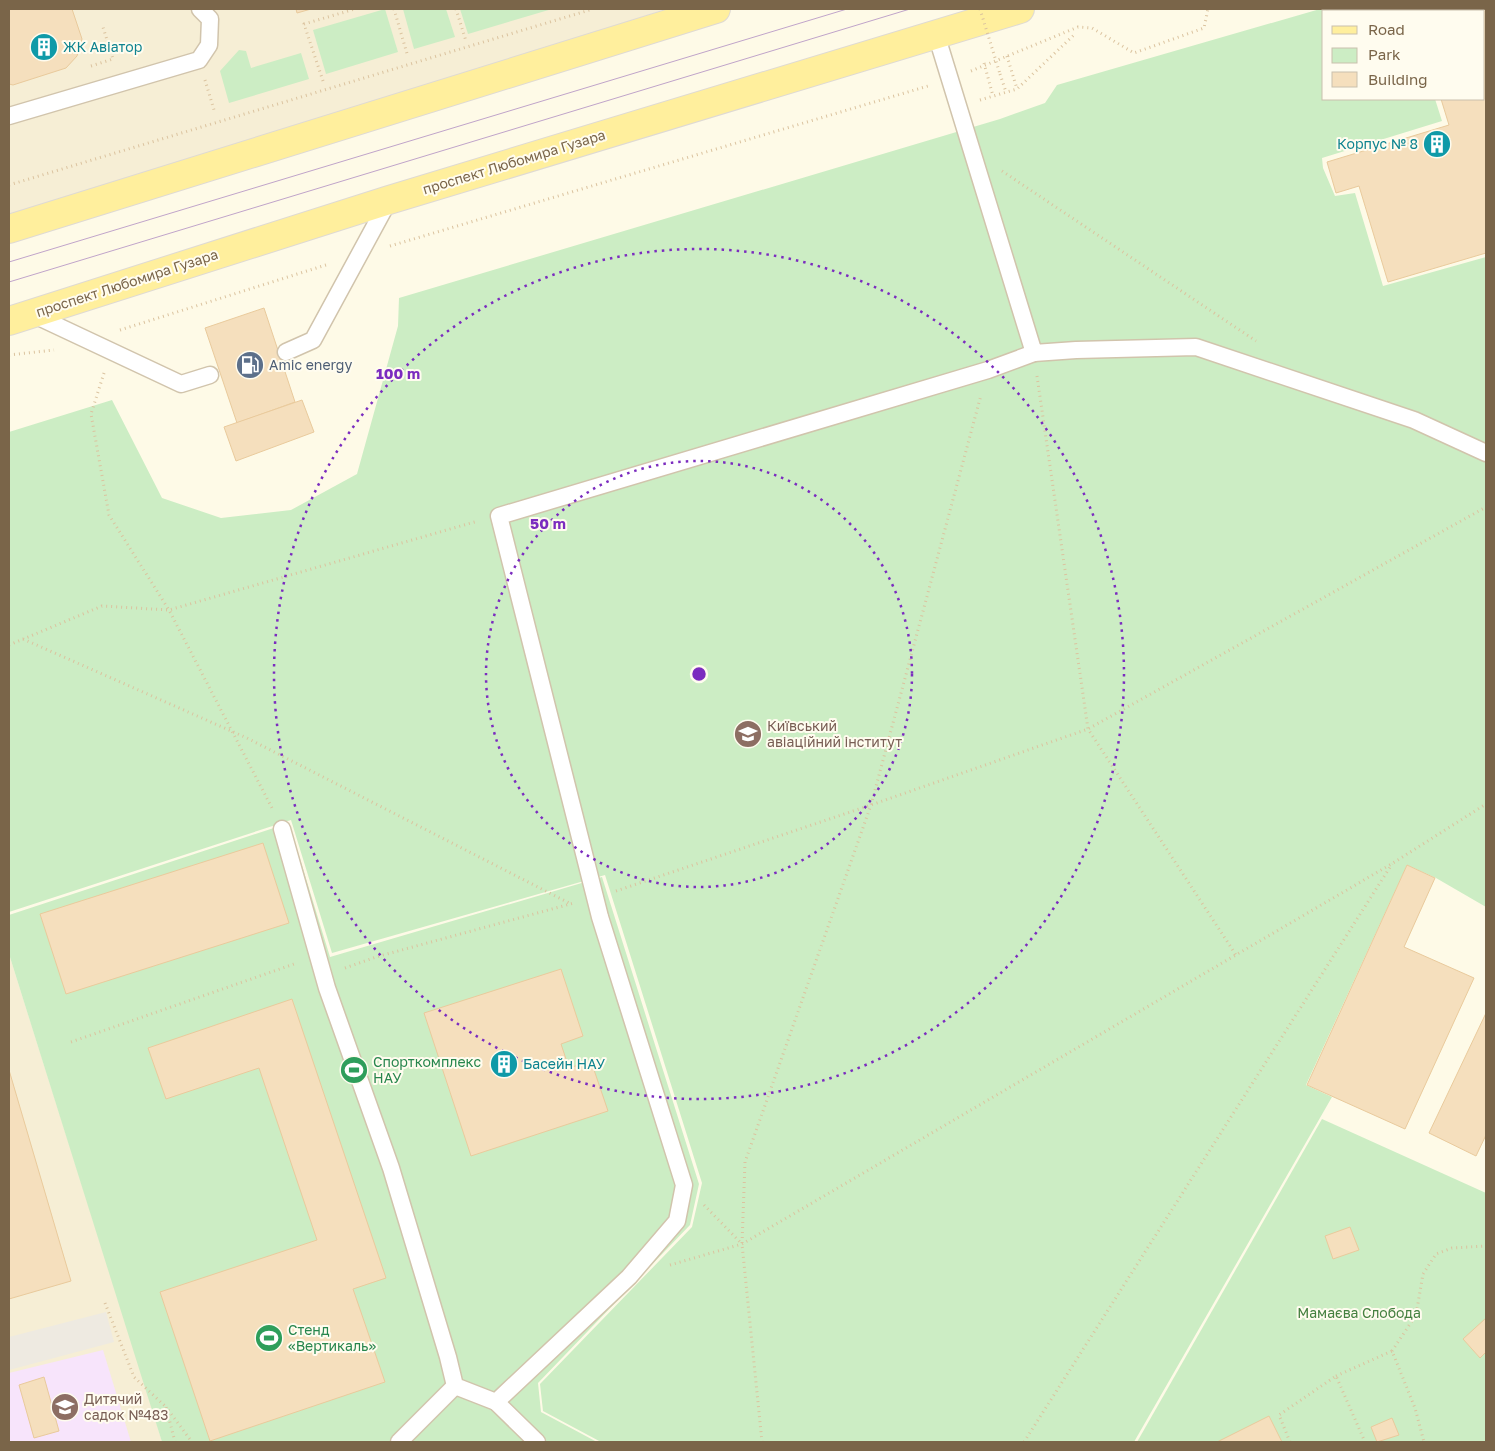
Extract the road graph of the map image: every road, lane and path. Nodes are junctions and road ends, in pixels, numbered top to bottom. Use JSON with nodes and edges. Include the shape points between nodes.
{"nodes":[{"id":1,"x":200,"y":9,"type":"edge"},
{"id":2,"x":355,"y":9,"type":"edge"},
{"id":3,"x":394,"y":9,"type":"edge"},
{"id":4,"x":456,"y":9,"type":"edge"},
{"id":5,"x":593,"y":9,"type":"edge"},
{"id":6,"x":716,"y":9,"type":"edge"},
{"id":7,"x":980,"y":9,"type":"edge"},
{"id":8,"x":1020,"y":9,"type":"edge"},
{"id":9,"x":1208,"y":9,"type":"edge"},
{"id":10,"x":102,"y":24,"type":"dead end"},
{"id":11,"x":1076,"y":33,"type":"dead end"},
{"id":12,"x":936,"y":34,"type":"junction"},
{"id":13,"x":466,"y":41,"type":"dead end"},
{"id":14,"x":1007,"y":56,"type":"dead end"},
{"id":15,"x":408,"y":57,"type":"dead end"},
{"id":16,"x":198,"y":60,"type":"junction"},
{"id":17,"x":984,"y":63,"type":"dead end"},
{"id":18,"x":84,"y":68,"type":"dead end"},
{"id":19,"x":323,"y":80,"type":"dead end"},
{"id":20,"x":949,"y":80,"type":"junction"},
{"id":21,"x":1017,"y":89,"type":"junction"},
{"id":22,"x":1006,"y":92,"type":"junction"},
{"id":23,"x":993,"y":96,"type":"junction"},
{"id":24,"x":958,"y":108,"type":"junction"},
{"id":25,"x":214,"y":110,"type":"dead end"},
{"id":26,"x":9,"y":116,"type":"edge"},
{"id":27,"x":972,"y":150,"type":"junction"},
{"id":28,"x":9,"y":185,"type":"edge"},
{"id":29,"x":389,"y":200,"type":"junction"},
{"id":30,"x":9,"y":229,"type":"edge"},
{"id":31,"x":360,"y":254,"type":"junction"},
{"id":32,"x":20,"y":317,"type":"edge"},
{"id":33,"x":86,"y":341,"type":"junction"},
{"id":34,"x":1265,"y":347,"type":"dead end"},
{"id":35,"x":110,"y":352,"type":"junction"},
{"id":36,"x":286,"y":352,"type":"dead end"},
{"id":37,"x":1034,"y":354,"type":"junction"},
{"id":38,"x":9,"y":355,"type":"edge"},
{"id":39,"x":988,"y":370,"type":"junction"},
{"id":40,"x":210,"y":375,"type":"dead end"},
{"id":41,"x":1486,"y":453,"type":"edge"},
{"id":42,"x":1486,"y":507,"type":"edge"},
{"id":43,"x":499,"y":516,"type":"junction"},
{"id":44,"x":169,"y":610,"type":"junction"},
{"id":45,"x":23,"y":639,"type":"junction"},
{"id":46,"x":9,"y":645,"type":"edge"},
{"id":47,"x":1088,"y":728,"type":"junction"},
{"id":48,"x":232,"y":731,"type":"junction"},
{"id":49,"x":1486,"y":804,"type":"edge"},
{"id":50,"x":871,"y":805,"type":"junction"},
{"id":51,"x":282,"y":828,"type":"joint"},
{"id":52,"x":1393,"y":864,"type":"junction"},
{"id":53,"x":595,"y":898,"type":"junction"},
{"id":54,"x":571,"y":904,"type":"junction"},
{"id":55,"x":1236,"y":955,"type":"junction"},
{"id":56,"x":324,"y":974,"type":"junction"},
{"id":57,"x":71,"y":1042,"type":"dead end"},
{"id":58,"x":684,"y":1185,"type":"junction"},
{"id":59,"x":742,"y":1244,"type":"junction"},
{"id":60,"x":1486,"y":1246,"type":"edge"},
{"id":61,"x":629,"y":1277,"type":"junction"},
{"id":62,"x":105,"y":1303,"type":"dead end"},
{"id":63,"x":1392,"y":1352,"type":"junction"},
{"id":64,"x":1336,"y":1376,"type":"junction"},
{"id":65,"x":455,"y":1386,"type":"junction"},
{"id":66,"x":496,"y":1402,"type":"junction"},
{"id":67,"x":166,"y":1406,"type":"junction"},
{"id":68,"x":175,"y":1442,"type":"edge"},
{"id":69,"x":192,"y":1442,"type":"edge"},
{"id":70,"x":399,"y":1442,"type":"edge"},
{"id":71,"x":537,"y":1442,"type":"edge"},
{"id":72,"x":762,"y":1442,"type":"edge"},
{"id":73,"x":1024,"y":1442,"type":"edge"},
{"id":74,"x":1290,"y":1442,"type":"edge"},
{"id":75,"x":1366,"y":1442,"type":"edge"},
{"id":76,"x":1424,"y":1442,"type":"edge"}],
"edges":[{"from":1,"to":16,"type":"lane","via":[[210,19],[209,45]]},
{"from":2,"to":19,"type":"path","via":[[304,24]]},
{"from":3,"to":15,"type":"path"},
{"from":4,"to":13,"type":"path"},
{"from":5,"to":28,"type":"path"},
{"from":6,"to":30,"type":"main road"},
{"from":7,"to":22,"type":"path","bridge":true},
{"from":8,"to":12,"type":"main road","name":"проспект Любомира Гузара"},
{"from":9,"to":20,"type":"path","via":[[1204,28],[1134,53],[1092,28],[1078,27]]},
{"from":10,"to":18,"type":"path","via":[[113,59]]},
{"from":11,"to":21,"type":"path"},
{"from":12,"to":20,"type":"lane"},
{"from":12,"to":29,"type":"main road","name":"проспект Любомира Гузара"},
{"from":14,"to":21,"type":"path"},
{"from":16,"to":25,"type":"path"},
{"from":16,"to":26,"type":"lane"},
{"from":17,"to":23,"type":"path"},
{"from":20,"to":24,"type":"lane"},
{"from":20,"to":31,"type":"path"},
{"from":21,"to":22,"type":"path"},
{"from":22,"to":23,"type":"path"},
{"from":23,"to":24,"type":"path"},
{"from":24,"to":27,"type":"lane"},
{"from":27,"to":34,"type":"path"},
{"from":27,"to":37,"type":"lane"},
{"from":29,"to":31,"type":"lane"},
{"from":29,"to":32,"type":"main road","name":"проспект Любомира Гузара"},
{"from":31,"to":33,"type":"path"},
{"from":31,"to":36,"type":"lane","via":[[313,340]]},
{"from":32,"to":33,"type":"lane"},
{"from":33,"to":35,"type":"lane"},
{"from":33,"to":38,"type":"path","via":[[57,350]]},
{"from":35,"to":40,"type":"lane","via":[[181,384]]},
{"from":35,"to":44,"type":"path","via":[[91,414],[109,515]]},
{"from":37,"to":39,"type":"lane"},
{"from":37,"to":41,"type":"lane","via":[[1196,347],[1414,420]]},
{"from":37,"to":47,"type":"path"},
{"from":39,"to":43,"type":"lane"},
{"from":39,"to":50,"type":"path"},
{"from":42,"to":47,"type":"path"},
{"from":43,"to":44,"type":"path"},
{"from":43,"to":53,"type":"lane"},
{"from":44,"to":45,"type":"path","via":[[102,606]]},
{"from":44,"to":48,"type":"path"},
{"from":45,"to":46,"type":"path"},
{"from":45,"to":48,"type":"path"},
{"from":47,"to":50,"type":"path"},
{"from":47,"to":55,"type":"path"},
{"from":48,"to":51,"type":"path"},
{"from":48,"to":54,"type":"path"},
{"from":49,"to":52,"type":"path"},
{"from":50,"to":53,"type":"path"},
{"from":50,"to":59,"type":"path","via":[[745,1162]]},
{"from":51,"to":56,"type":"lane"},
{"from":52,"to":55,"type":"path"},
{"from":52,"to":73,"type":"path"},
{"from":53,"to":54,"type":"path"},
{"from":53,"to":58,"type":"lane"},
{"from":54,"to":56,"type":"path"},
{"from":55,"to":59,"type":"path"},
{"from":56,"to":57,"type":"path","via":[[298,962]]},
{"from":56,"to":65,"type":"lane","via":[[390,1168]]},
{"from":58,"to":59,"type":"path"},
{"from":58,"to":61,"type":"lane","via":[[677,1221]]},
{"from":59,"to":61,"type":"path"},
{"from":59,"to":72,"type":"path"},
{"from":60,"to":63,"type":"path","via":[[1452,1248],[1436,1254],[1423,1274],[1416,1315]]},
{"from":61,"to":66,"type":"lane"},
{"from":62,"to":67,"type":"path","via":[[134,1377]]},
{"from":63,"to":64,"type":"path"},
{"from":63,"to":76,"type":"path","via":[[1415,1408]]},
{"from":64,"to":74,"type":"path","via":[[1279,1415]]},
{"from":64,"to":75,"type":"path"},
{"from":65,"to":66,"type":"lane"},
{"from":65,"to":70,"type":"lane"},
{"from":66,"to":71,"type":"lane"},
{"from":67,"to":68,"type":"path"},
{"from":67,"to":69,"type":"path"}]}
